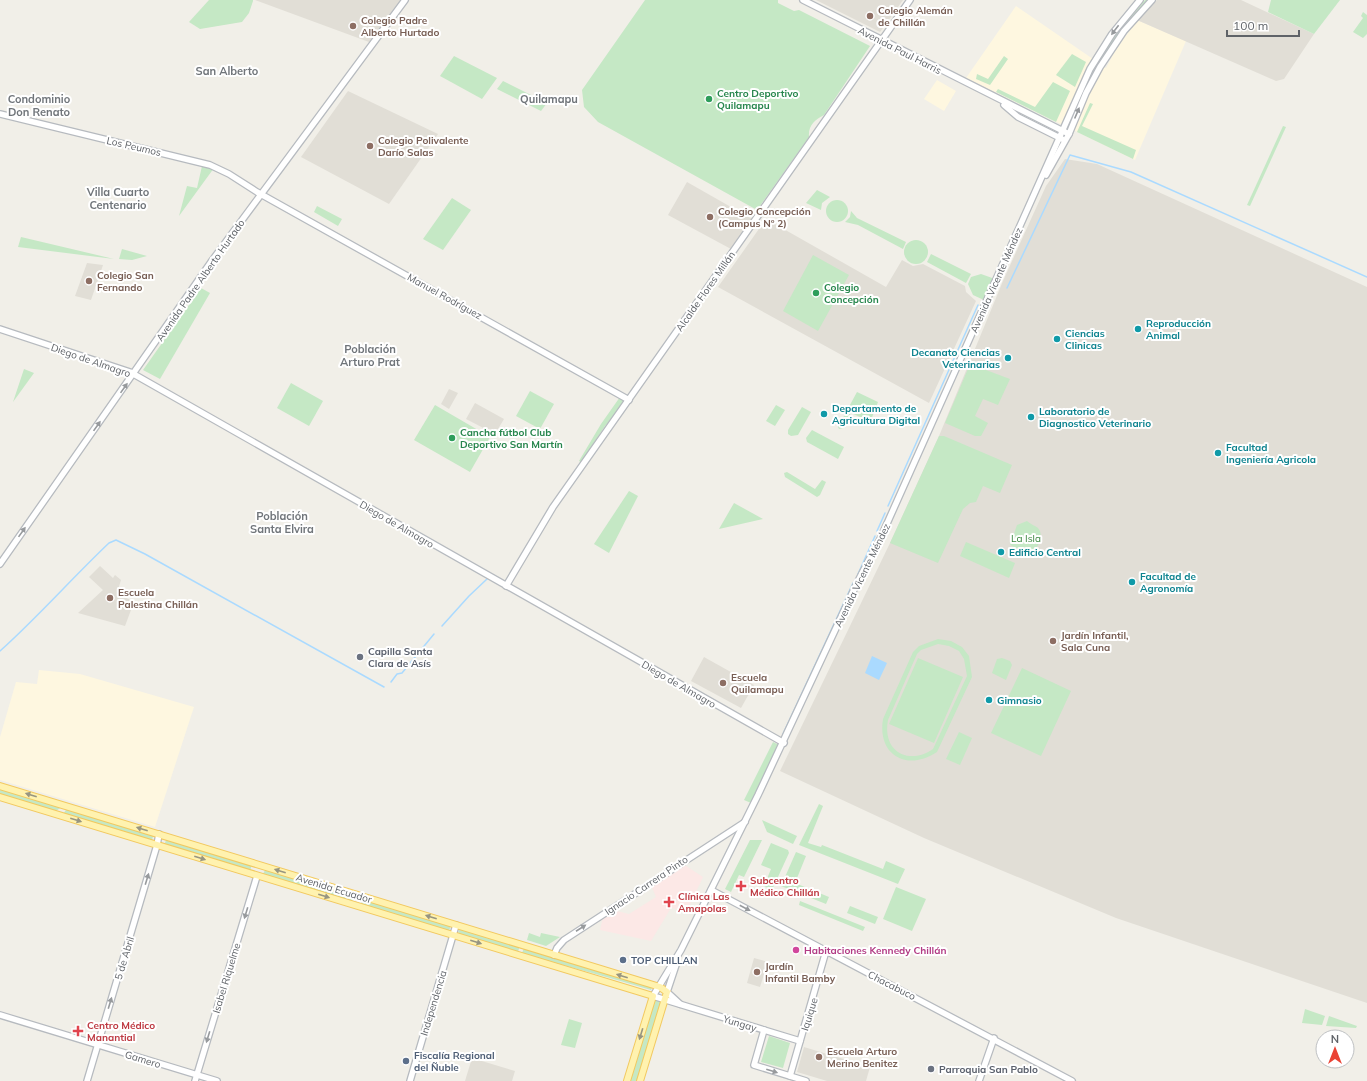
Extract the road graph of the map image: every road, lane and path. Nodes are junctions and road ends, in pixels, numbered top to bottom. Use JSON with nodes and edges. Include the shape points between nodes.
{"nodes":[{"id":1,"x":405,"y":0,"type":"edge"},
{"id":2,"x":803,"y":0,"type":"edge"},
{"id":3,"x":910,"y":0,"type":"edge"},
{"id":4,"x":1140,"y":0,"type":"edge"},
{"id":5,"x":1152,"y":0,"type":"edge"},
{"id":6,"x":881,"y":40,"type":"junction"},
{"id":7,"x":998,"y":100,"type":"junction"},
{"id":8,"x":0,"y":114,"type":"edge"},
{"id":9,"x":1062,"y":131,"type":"junction"},
{"id":10,"x":1069,"y":134,"type":"junction"},
{"id":11,"x":1059,"y":137,"type":"junction"},
{"id":12,"x":1066,"y":140,"type":"junction"},
{"id":13,"x":261,"y":194,"type":"junction"},
{"id":14,"x":1033,"y":196,"type":"junction"},
{"id":15,"x":0,"y":329,"type":"edge"},
{"id":16,"x":133,"y":374,"type":"junction"},
{"id":17,"x":629,"y":400,"type":"junction"},
{"id":18,"x":0,"y":564,"type":"edge"},
{"id":19,"x":506,"y":586,"type":"junction"},
{"id":20,"x":784,"y":743,"type":"junction"},
{"id":21,"x":0,"y":786,"type":"edge"},
{"id":22,"x":0,"y":797,"type":"edge"},
{"id":23,"x":73,"y":808,"type":"junction"},
{"id":24,"x":59,"y":815,"type":"junction"},
{"id":25,"x":745,"y":822,"type":"junction"},
{"id":26,"x":159,"y":834,"type":"junction"},
{"id":27,"x":157,"y":845,"type":"junction"},
{"id":28,"x":252,"y":862,"type":"junction"},
{"id":29,"x":250,"y":873,"type":"junction"},
{"id":30,"x":257,"y":876,"type":"junction"},
{"id":31,"x":711,"y":890,"type":"junction"},
{"id":32,"x":456,"y":925,"type":"junction"},
{"id":33,"x":453,"y":935,"type":"junction"},
{"id":34,"x":681,"y":950,"type":"junction"},
{"id":35,"x":826,"y":951,"type":"junction"},
{"id":36,"x":554,"y":955,"type":"junction"},
{"id":37,"x":660,"y":988,"type":"junction"},
{"id":38,"x":667,"y":992,"type":"junction"},
{"id":39,"x":653,"y":996,"type":"junction"},
{"id":40,"x":665,"y":999,"type":"junction"},
{"id":41,"x":680,"y":1004,"type":"junction"},
{"id":42,"x":0,"y":1015,"type":"edge"},
{"id":43,"x":764,"y":1030,"type":"junction"},
{"id":44,"x":994,"y":1038,"type":"junction"},
{"id":45,"x":800,"y":1041,"type":"junction"},
{"id":46,"x":98,"y":1045,"type":"junction"},
{"id":47,"x":790,"y":1076,"type":"junction"},
{"id":48,"x":196,"y":1078,"type":"edge"},
{"id":49,"x":87,"y":1081,"type":"edge"},
{"id":50,"x":217,"y":1081,"type":"edge"},
{"id":51,"x":410,"y":1081,"type":"edge"},
{"id":52,"x":626,"y":1081,"type":"edge"},
{"id":53,"x":640,"y":1081,"type":"edge"},
{"id":54,"x":806,"y":1081,"type":"edge"},
{"id":55,"x":979,"y":1081,"type":"edge"},
{"id":56,"x":1072,"y":1081,"type":"edge"}],
"edges":[{"from":1,"to":13,"type":"street","name":"Avenida Padre Alberto Hurtado"},
{"from":2,"to":6,"type":"street","name":"Avenida Paul Harris"},
{"from":3,"to":6,"type":"street","name":"Alcalde Flores Millán"},
{"from":4,"to":9,"type":"street","name":"Avenida Vicente Méndez","one_way":true,"via":[[1120,23],[1097,57]]},
{"from":10,"to":5,"type":"street","name":"Avenida Vicente Méndez","one_way":true,"via":[[1100,66],[1124,30]]},
{"from":6,"to":7,"type":"street","name":"Avenida Paul Harris"},
{"from":6,"to":17,"type":"street","name":"Alcalde Flores Millán"},
{"from":7,"to":9,"type":"street","name":"Avenida Paul Harris"},
{"from":7,"to":11,"type":"street","name":"Avenida Paul Harris","via":[[1018,117]]},
{"from":8,"to":13,"type":"street","name":"Los Peumos","via":[[210,165]]},
{"from":9,"to":10,"type":"street","name":"Avenida Paul Harris"},
{"from":9,"to":11,"type":"street","name":"Avenida Vicente Méndez"},
{"from":10,"to":12,"type":"street","name":"Avenida Vicente Méndez"},
{"from":11,"to":12,"type":"street","name":"Avenida Paul Harris"},
{"from":11,"to":14,"type":"street","name":"Avenida Vicente Méndez"},
{"from":12,"to":14,"type":"street","name":"Avenida Vicente Méndez"},
{"from":13,"to":16,"type":"street","name":"Avenida Padre Alberto Hurtado"},
{"from":13,"to":17,"type":"street","name":"Manuel Rodríguez"},
{"from":14,"to":20,"type":"street","name":"Avenida Vicente Méndez","via":[[881,537],[858,581]]},
{"from":15,"to":16,"type":"street","name":"Diego de Almagro"},
{"from":18,"to":16,"type":"street","name":"Avenida Padre Alberto Hurtado","one_way":true},
{"from":16,"to":19,"type":"street","name":"Diego de Almagro"},
{"from":17,"to":19,"type":"street","name":"Alcalde Flores Millán","via":[[550,512]]},
{"from":19,"to":20,"type":"street","name":"Diego de Almagro"},
{"from":20,"to":25,"type":"street","name":"Avenida Vicente Méndez"},
{"from":23,"to":21,"type":"main road","name":"Avenida Ecuador","one_way":true},
{"from":22,"to":24,"type":"main road","name":"Avenida Ecuador"},
{"from":23,"to":24,"type":"main road","via":[[63,810]]},
{"from":26,"to":23,"type":"main road","name":"Avenida Ecuador","one_way":true},
{"from":24,"to":27,"type":"main road","name":"Avenida Ecuador","one_way":true},
{"from":25,"to":31,"type":"street","name":"Avenida Vicente Méndez"},
{"from":36,"to":25,"type":"street","name":"Ignacio Carrera Pinto","one_way":true,"via":[[564,940]]},
{"from":26,"to":27,"type":"street","name":"5 de Abril"},
{"from":26,"to":28,"type":"main road","name":"Avenida Ecuador"},
{"from":27,"to":29,"type":"main road","name":"Avenida Ecuador","one_way":true},
{"from":46,"to":27,"type":"street","name":"5 de Abril","one_way":true},
{"from":28,"to":29,"type":"main road","via":[[248,867]]},
{"from":32,"to":28,"type":"main road","name":"Avenida Ecuador","one_way":true},
{"from":29,"to":30,"type":"main road","name":"Avenida Ecuador"},
{"from":30,"to":33,"type":"main road","name":"Avenida Ecuador","one_way":true},
{"from":30,"to":48,"type":"street","name":"Isabel Riquelme","one_way":true},
{"from":31,"to":34,"type":"street","name":"Avenida Vicente Méndez"},
{"from":31,"to":35,"type":"street","name":"Chacabuco","one_way":true},
{"from":32,"to":33,"type":"street","name":"Independencia"},
{"from":32,"to":36,"type":"main road","name":"Avenida Ecuador"},
{"from":33,"to":39,"type":"main road","name":"Avenida Ecuador","one_way":true},
{"from":33,"to":51,"type":"street","name":"Independencia"},
{"from":34,"to":37,"type":"street","name":"Avenida Vicente Méndez"},
{"from":34,"to":38,"type":"street","name":"Avenida Vicente Méndez"},
{"from":35,"to":44,"type":"street","name":"Chacabuco"},
{"from":35,"to":45,"type":"street","name":"Iquique"},
{"from":37,"to":36,"type":"main road","name":"Avenida Ecuador","one_way":true},
{"from":37,"to":38,"type":"main road","name":"Avenida Ecuador"},
{"from":37,"to":39,"type":"street","name":"Avenida Vicente Méndez"},
{"from":38,"to":40,"type":"main road","name":"Avenida Vicente Méndez"},
{"from":38,"to":41,"type":"street","name":"Yungay"},
{"from":39,"to":40,"type":"street","name":"Avenida Ecuador"},
{"from":39,"to":52,"type":"main road","one_way":true},
{"from":40,"to":41,"type":"street","name":"Yungay"},
{"from":40,"to":53,"type":"main road","name":"Avenida Vicente Méndez"},
{"from":41,"to":43,"type":"street","name":"Yungay"},
{"from":42,"to":46,"type":"street","name":"Gamero"},
{"from":43,"to":45,"type":"street","name":"Yungay"},
{"from":43,"to":47,"type":"street","one_way":true,"via":[[754,1065]]},
{"from":44,"to":55,"type":"street"},
{"from":44,"to":56,"type":"street","name":"Chacabuco"},
{"from":45,"to":47,"type":"street","name":"Iquique"},
{"from":46,"to":48,"type":"street","name":"Gamero"},
{"from":46,"to":49,"type":"street","name":"5 de Abril"},
{"from":47,"to":54,"type":"street"},
{"from":48,"to":50,"type":"street","name":"Gamero"}]}
